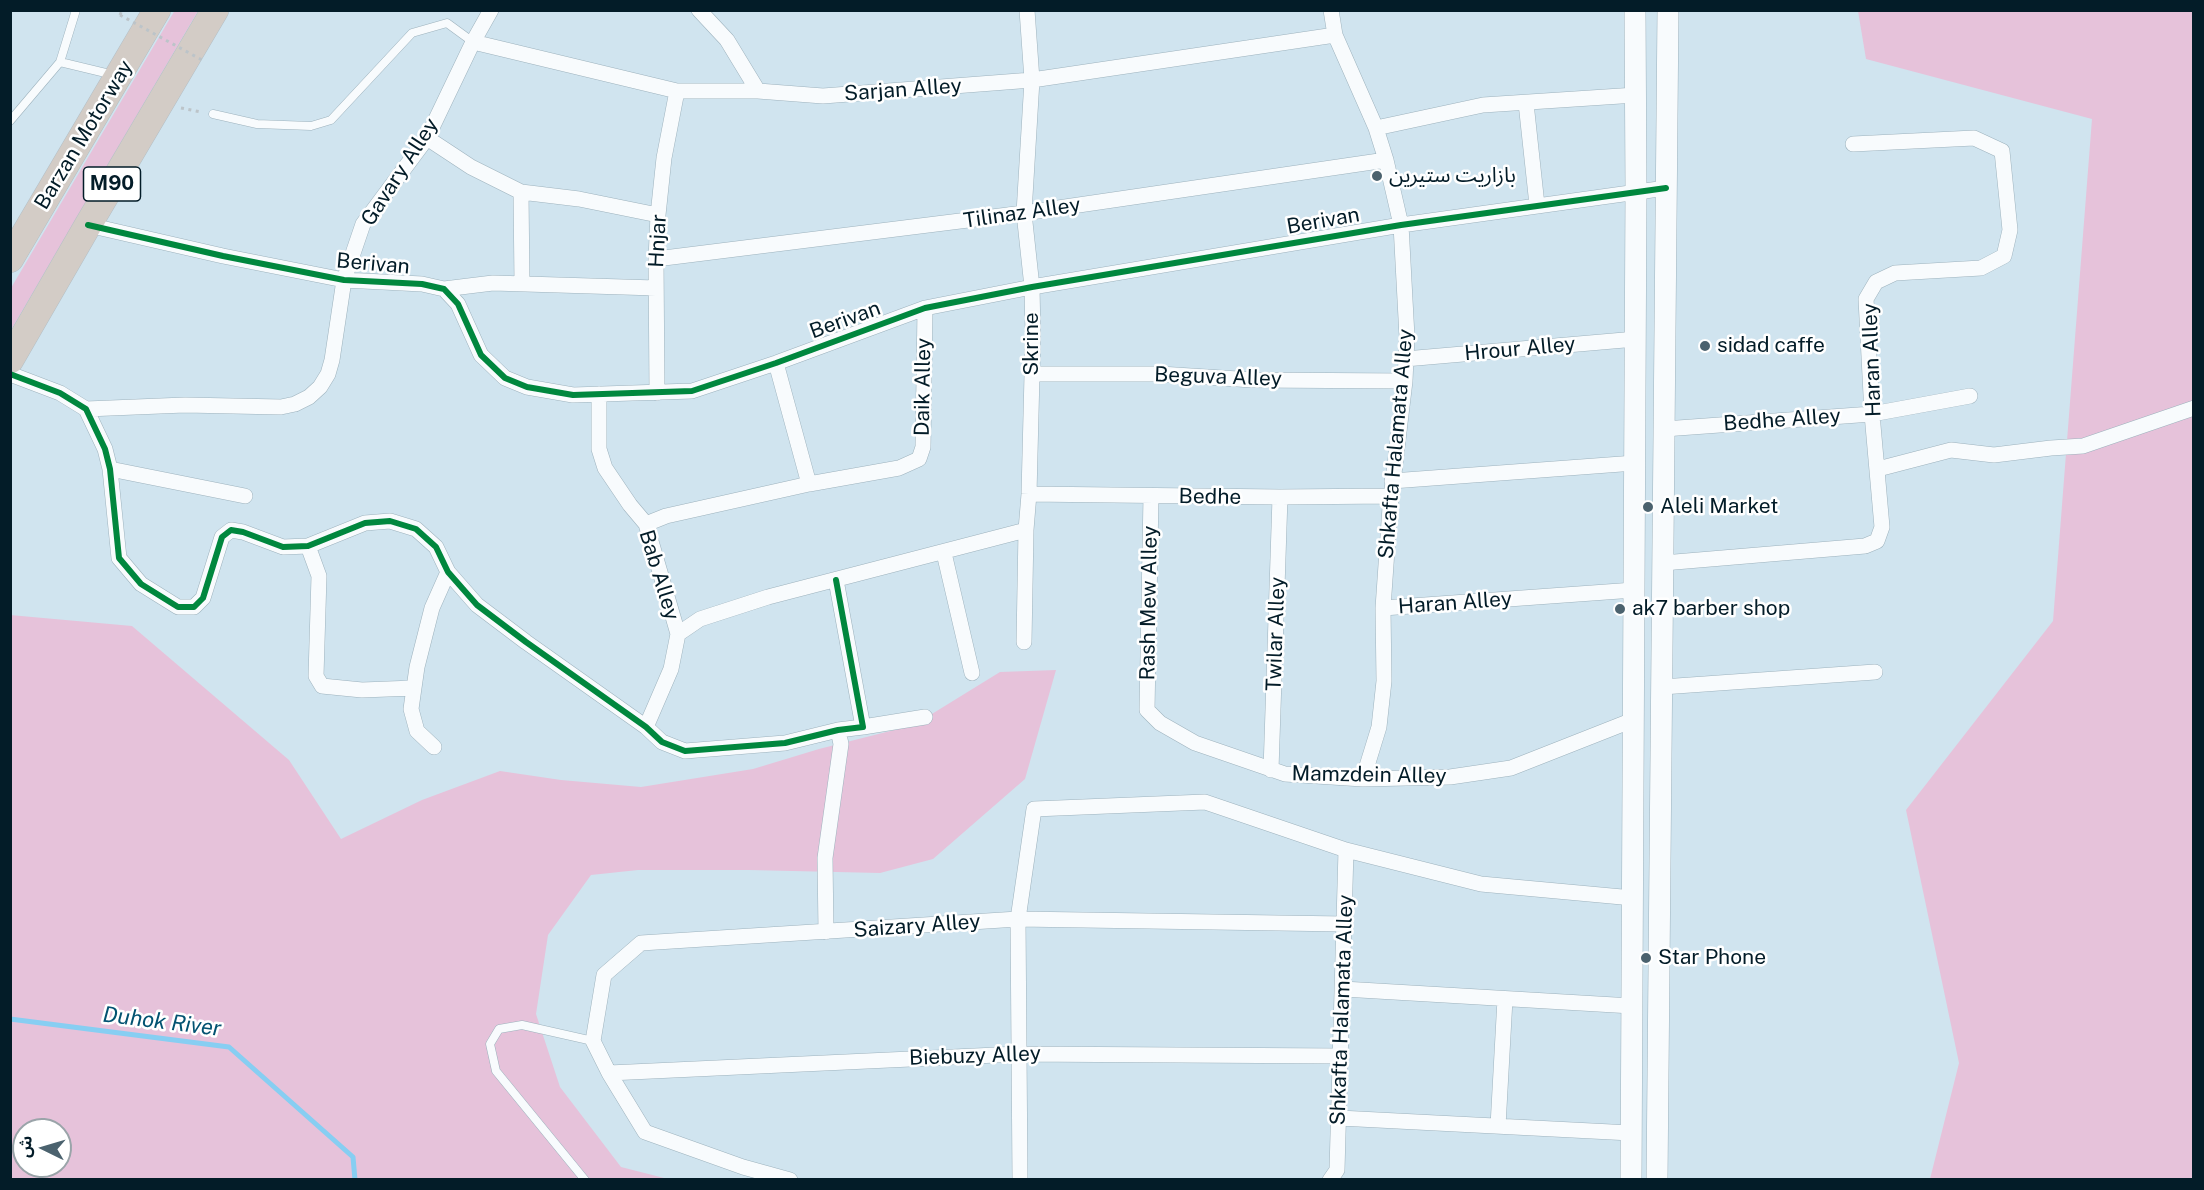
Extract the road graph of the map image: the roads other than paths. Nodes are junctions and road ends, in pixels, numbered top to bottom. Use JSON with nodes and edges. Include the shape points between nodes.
{"nodes":[{"id":1,"x":76,"y":10,"type":"edge"},
{"id":2,"x":157,"y":10,"type":"edge"},
{"id":3,"x":215,"y":10,"type":"edge"},
{"id":4,"x":491,"y":10,"type":"edge"},
{"id":5,"x":699,"y":10,"type":"edge"},
{"id":6,"x":1027,"y":10,"type":"edge"},
{"id":7,"x":1331,"y":10,"type":"edge"},
{"id":8,"x":1635,"y":10,"type":"edge"},
{"id":9,"x":1668,"y":10,"type":"edge"},
{"id":10,"x":1335,"y":35,"type":"junction"},
{"id":11,"x":473,"y":42,"type":"junction"},
{"id":12,"x":60,"y":62,"type":"junction"},
{"id":13,"x":119,"y":76,"type":"junction"},
{"id":14,"x":1032,"y":80,"type":"junction"},
{"id":15,"x":677,"y":91,"type":"junction"},
{"id":16,"x":758,"y":91,"type":"junction"},
{"id":17,"x":1636,"y":95,"type":"junction"},
{"id":18,"x":1526,"y":104,"type":"junction"},
{"id":19,"x":213,"y":114,"type":"road end"},
{"id":20,"x":10,"y":121,"type":"edge"},
{"id":21,"x":1376,"y":128,"type":"junction"},
{"id":22,"x":427,"y":138,"type":"junction"},
{"id":23,"x":1853,"y":144,"type":"dead end"},
{"id":24,"x":1386,"y":160,"type":"junction"},
{"id":25,"x":1666,"y":188,"type":"junction"},
{"id":26,"x":1636,"y":191,"type":"junction"},
{"id":27,"x":521,"y":192,"type":"junction"},
{"id":28,"x":1537,"y":205,"type":"junction"},
{"id":29,"x":1024,"y":213,"type":"junction"},
{"id":30,"x":658,"y":215,"type":"junction"},
{"id":31,"x":88,"y":225,"type":"junction"},
{"id":32,"x":1401,"y":225,"type":"junction"},
{"id":33,"x":10,"y":259,"type":"edge"},
{"id":34,"x":656,"y":259,"type":"junction"},
{"id":35,"x":344,"y":280,"type":"junction"},
{"id":36,"x":522,"y":284,"type":"junction"},
{"id":37,"x":1032,"y":287,"type":"junction"},
{"id":38,"x":656,"y":288,"type":"junction"},
{"id":39,"x":444,"y":289,"type":"junction"},
{"id":40,"x":925,"y":308,"type":"junction"},
{"id":41,"x":1636,"y":339,"type":"junction"},
{"id":42,"x":1405,"y":359,"type":"junction"},
{"id":43,"x":10,"y":360,"type":"edge"},
{"id":44,"x":776,"y":363,"type":"junction"},
{"id":45,"x":10,"y":374,"type":"edge"},
{"id":46,"x":1032,"y":374,"type":"junction"},
{"id":47,"x":1405,"y":381,"type":"junction"},
{"id":48,"x":657,"y":393,"type":"junction"},
{"id":49,"x":599,"y":394,"type":"junction"},
{"id":50,"x":1970,"y":396,"type":"dead end"},
{"id":51,"x":2193,"y":408,"type":"edge"},
{"id":52,"x":86,"y":410,"type":"junction"},
{"id":53,"x":1872,"y":414,"type":"junction"},
{"id":54,"x":1664,"y":429,"type":"junction"},
{"id":55,"x":1635,"y":463,"type":"junction"},
{"id":56,"x":110,"y":469,"type":"junction"},
{"id":57,"x":1878,"y":469,"type":"junction"},
{"id":58,"x":809,"y":484,"type":"junction"},
{"id":59,"x":1391,"y":489,"type":"junction"},
{"id":60,"x":1029,"y":494,"type":"junction"},
{"id":61,"x":245,"y":496,"type":"dead end"},
{"id":62,"x":1152,"y":496,"type":"junction"},
{"id":63,"x":1280,"y":497,"type":"junction"},
{"id":64,"x":646,"y":524,"type":"junction"},
{"id":65,"x":1026,"y":530,"type":"junction"},
{"id":66,"x":308,"y":546,"type":"junction"},
{"id":67,"x":944,"y":553,"type":"junction"},
{"id":68,"x":1663,"y":563,"type":"junction"},
{"id":69,"x":448,"y":572,"type":"junction"},
{"id":70,"x":836,"y":580,"type":"junction"},
{"id":71,"x":1634,"y":590,"type":"junction"},
{"id":72,"x":1383,"y":608,"type":"junction"},
{"id":73,"x":678,"y":634,"type":"junction"},
{"id":74,"x":1024,"y":642,"type":"dead end"},
{"id":75,"x":1875,"y":672,"type":"dead end"},
{"id":76,"x":972,"y":673,"type":"dead end"},
{"id":77,"x":1662,"y":687,"type":"junction"},
{"id":78,"x":414,"y":688,"type":"junction"},
{"id":79,"x":1146,"y":710,"type":"joint"},
{"id":80,"x":925,"y":717,"type":"dead end"},
{"id":81,"x":1634,"y":720,"type":"junction"},
{"id":82,"x":646,"y":727,"type":"junction"},
{"id":83,"x":864,"y":727,"type":"junction"},
{"id":84,"x":838,"y":730,"type":"junction"},
{"id":85,"x":434,"y":747,"type":"dead end"},
{"id":86,"x":1271,"y":770,"type":"junction"},
{"id":87,"x":1363,"y":779,"type":"junction"},
{"id":88,"x":1346,"y":850,"type":"junction"},
{"id":89,"x":1633,"y":898,"type":"junction"},
{"id":90,"x":1018,"y":919,"type":"junction"},
{"id":91,"x":1344,"y":924,"type":"junction"},
{"id":92,"x":826,"y":932,"type":"junction"},
{"id":93,"x":1343,"y":989,"type":"junction"},
{"id":94,"x":1504,"y":999,"type":"junction"},
{"id":95,"x":1632,"y":1006,"type":"junction"},
{"id":96,"x":593,"y":1041,"type":"junction"},
{"id":97,"x":1018,"y":1054,"type":"junction"},
{"id":98,"x":1340,"y":1056,"type":"junction"},
{"id":99,"x":609,"y":1073,"type":"junction"},
{"id":100,"x":1339,"y":1118,"type":"junction"},
{"id":101,"x":1498,"y":1126,"type":"junction"},
{"id":102,"x":1631,"y":1133,"type":"junction"},
{"id":103,"x":1333,"y":1175,"type":"edge"},
{"id":104,"x":585,"y":1179,"type":"edge"},
{"id":105,"x":790,"y":1179,"type":"edge"},
{"id":106,"x":1020,"y":1179,"type":"edge"},
{"id":107,"x":1631,"y":1179,"type":"edge"},
{"id":108,"x":1657,"y":1179,"type":"edge"}],
"edges":[{"from":1,"to":12,"type":"lane"},
{"from":2,"to":13,"type":"highway","name":"Barzan Motorway","number":"M90"},
{"from":3,"to":31,"type":"highway","number":"M90"},
{"from":4,"to":11,"type":"street","name":"Gavary Alley"},
{"from":5,"to":16,"type":"street","via":[[727,40]]},
{"from":6,"to":14,"type":"street","name":"Skrine"},
{"from":7,"to":10,"type":"street","name":"Shkafta Halamata Alley"},
{"from":8,"to":17,"type":"street"},
{"from":9,"to":25,"type":"street"},
{"from":10,"to":14,"type":"street","name":"Sarjan Alley"},
{"from":10,"to":21,"type":"street","name":"Shkafta Halamata Alley"},
{"from":11,"to":15,"type":"street","name":"Sarjan Alley"},
{"from":11,"to":19,"type":"lane","via":[[447,23],[412,33],[331,120],[311,126],[257,124]]},
{"from":11,"to":22,"type":"street","name":"Gavary Alley"},
{"from":12,"to":13,"type":"lane"},
{"from":12,"to":20,"type":"lane"},
{"from":13,"to":33,"type":"highway","name":"Barzan Motorway","number":"M90"},
{"from":14,"to":16,"type":"street","name":"Sarjan Alley","via":[[823,96]]},
{"from":14,"to":29,"type":"street","name":"Skrine"},
{"from":15,"to":16,"type":"street","name":"Sarjan Alley"},
{"from":15,"to":30,"type":"street","name":"Hnjar"},
{"from":17,"to":18,"type":"street"},
{"from":17,"to":26,"type":"street"},
{"from":18,"to":21,"type":"street","via":[[1483,105]]},
{"from":18,"to":28,"type":"street"},
{"from":21,"to":24,"type":"street","name":"Shkafta Halamata Alley"},
{"from":22,"to":27,"type":"street","via":[[471,167]]},
{"from":22,"to":35,"type":"street","name":"Gavary Alley","via":[[363,224]]},
{"from":23,"to":53,"type":"street","name":"Haran Alley","via":[[1974,138],[2002,151],[2010,230],[2004,256],[1981,268],[1895,273],[1876,282],[1866,300]]},
{"from":24,"to":29,"type":"street","name":"Tilinaz Alley"},
{"from":24,"to":32,"type":"street","name":"Shkafta Halamata Alley"},
{"from":25,"to":26,"type":"street","name":"Berivan"},
{"from":25,"to":54,"type":"street"},
{"from":26,"to":28,"type":"street","name":"Berivan"},
{"from":26,"to":41,"type":"street"},
{"from":27,"to":30,"type":"street"},
{"from":27,"to":36,"type":"street"},
{"from":28,"to":32,"type":"street","name":"Berivan"},
{"from":29,"to":34,"type":"street","name":"Tilinaz Alley"},
{"from":29,"to":37,"type":"street","name":"Skrine"},
{"from":30,"to":34,"type":"street","name":"Hnjar"},
{"from":31,"to":35,"type":"street","name":"Berivan"},
{"from":31,"to":43,"type":"highway","number":"M90"},
{"from":32,"to":37,"type":"street","name":"Berivan"},
{"from":32,"to":42,"type":"street","name":"Shkafta Halamata Alley"},
{"from":34,"to":38,"type":"street","name":"Hnjar"},
{"from":35,"to":39,"type":"street","name":"Berivan","via":[[422,284]]},
{"from":35,"to":52,"type":"street","name":"Gavary Alley","via":[[328,374],[320,387],[302,401],[281,407],[185,405]]},
{"from":36,"to":38,"type":"street"},
{"from":36,"to":39,"type":"street"},
{"from":37,"to":40,"type":"street","name":"Berivan"},
{"from":37,"to":46,"type":"street","name":"Skrine"},
{"from":38,"to":48,"type":"street","name":"Hnjar"},
{"from":39,"to":49,"type":"street","name":"Berivan","via":[[458,304],[480,355],[505,378],[527,387],[573,395]]},
{"from":40,"to":44,"type":"street","name":"Berivan"},
{"from":40,"to":58,"type":"street","name":"Daik Alley","via":[[919,459],[899,468]]},
{"from":41,"to":42,"type":"street","name":"Hrour Alley"},
{"from":41,"to":55,"type":"street"},
{"from":42,"to":47,"type":"street","name":"Shkafta Halamata Alley"},
{"from":44,"to":48,"type":"street","name":"Berivan","via":[[692,391]]},
{"from":44,"to":58,"type":"street"},
{"from":45,"to":52,"type":"street","via":[[60,393]]},
{"from":46,"to":47,"type":"street","name":"Beguva Alley"},
{"from":46,"to":60,"type":"street","name":"Skrine"},
{"from":47,"to":59,"type":"street","name":"Shkafta Halamata Alley"},
{"from":48,"to":49,"type":"street","name":"Berivan"},
{"from":49,"to":64,"type":"street","name":"Bab Alley","via":[[599,449],[604,468]]},
{"from":50,"to":53,"type":"street","name":"Bedhe Alley"},
{"from":51,"to":57,"type":"street","via":[[2083,446],[1994,455],[1951,450]]},
{"from":52,"to":56,"type":"street"},
{"from":53,"to":54,"type":"street","name":"Bedhe Alley"},
{"from":53,"to":57,"type":"street","name":"Haran Alley"},
{"from":54,"to":68,"type":"street"},
{"from":55,"to":59,"type":"street"},
{"from":55,"to":71,"type":"street"},
{"from":56,"to":61,"type":"street"},
{"from":56,"to":66,"type":"street","via":[[119,558],[141,584],[178,607],[194,608],[203,598],[222,537],[231,530],[283,546]]},
{"from":57,"to":68,"type":"street","name":"Haran Alley","via":[[1882,527],[1877,541],[1865,546]]},
{"from":58,"to":64,"type":"street","name":"Daik Alley","via":[[666,516]]},
{"from":59,"to":63,"type":"street","name":"Bedhe"},
{"from":59,"to":72,"type":"street","name":"Shkafta Halamata Alley"},
{"from":60,"to":62,"type":"street","name":"Bedhe"},
{"from":60,"to":65,"type":"street","name":"Skrine"},
{"from":62,"to":63,"type":"street","name":"Bedhe"},
{"from":62,"to":79,"type":"street","name":"Rash Mew Alley"},
{"from":63,"to":86,"type":"street","name":"Twilar Alley"},
{"from":64,"to":73,"type":"street","name":"Bab Alley"},
{"from":65,"to":67,"type":"street"},
{"from":65,"to":74,"type":"street","name":"Skrine"},
{"from":66,"to":69,"type":"street","via":[[365,523],[390,521],[416,529],[436,547]]},
{"from":66,"to":78,"type":"street","via":[[319,576],[316,676],[322,686],[362,690]]},
{"from":67,"to":70,"type":"street"},
{"from":67,"to":76,"type":"street"},
{"from":68,"to":77,"type":"street"},
{"from":69,"to":78,"type":"street","via":[[432,608]]},
{"from":69,"to":82,"type":"street","via":[[477,605]]},
{"from":70,"to":73,"type":"street","via":[[700,619]]},
{"from":70,"to":83,"type":"street"},
{"from":71,"to":72,"type":"street","name":"Haran Alley"},
{"from":71,"to":81,"type":"street"},
{"from":72,"to":87,"type":"street","name":"Shkafta Halamata Alley","via":[[1384,681],[1378,727]]},
{"from":73,"to":82,"type":"street","name":"Bab Alley","via":[[671,669]]},
{"from":75,"to":77,"type":"street"},
{"from":77,"to":108,"type":"street"},
{"from":78,"to":85,"type":"street","via":[[411,709],[417,731]]},
{"from":79,"to":86,"type":"street","name":"Mamzdein Alley","via":[[1195,743]]},
{"from":80,"to":83,"type":"street"},
{"from":81,"to":87,"type":"street","name":"Mamzdein Alley","via":[[1511,768],[1450,777]]},
{"from":81,"to":89,"type":"street"},
{"from":82,"to":84,"type":"street","via":[[662,742],[685,751],[785,743]]},
{"from":83,"to":84,"type":"street"},
{"from":84,"to":92,"type":"street","via":[[841,744],[825,858]]},
{"from":86,"to":87,"type":"street","name":"Mamzdein Alley"},
{"from":88,"to":89,"type":"street","via":[[1481,884]]},
{"from":88,"to":90,"type":"street","via":[[1205,802],[1034,809]]},
{"from":88,"to":91,"type":"street","name":"Shkafta Halamata Alley"},
{"from":89,"to":95,"type":"street"},
{"from":90,"to":91,"type":"street","name":"Saizary Alley"},
{"from":90,"to":92,"type":"street","name":"Saizary Alley"},
{"from":90,"to":97,"type":"street"},
{"from":91,"to":93,"type":"street","name":"Shkafta Halamata Alley"},
{"from":92,"to":96,"type":"street","name":"Saizary Alley","via":[[641,943],[603,975]]},
{"from":93,"to":94,"type":"street"},
{"from":93,"to":98,"type":"street","name":"Shkafta Halamata Alley"},
{"from":94,"to":95,"type":"street"},
{"from":94,"to":101,"type":"street"},
{"from":95,"to":102,"type":"street"},
{"from":96,"to":99,"type":"street"},
{"from":96,"to":104,"type":"lane","via":[[522,1024],[499,1029],[490,1044],[496,1071]]},
{"from":97,"to":98,"type":"street","name":"Biebuzy Alley"},
{"from":97,"to":99,"type":"street","name":"Biebuzy Alley"},
{"from":97,"to":106,"type":"street"},
{"from":98,"to":100,"type":"street","name":"Shkafta Halamata Alley"},
{"from":99,"to":105,"type":"street","via":[[645,1132],[743,1167]]},
{"from":100,"to":101,"type":"street"},
{"from":100,"to":103,"type":"street","name":"Shkafta Halamata Alley"},
{"from":101,"to":102,"type":"street"},
{"from":102,"to":107,"type":"street"}]}
